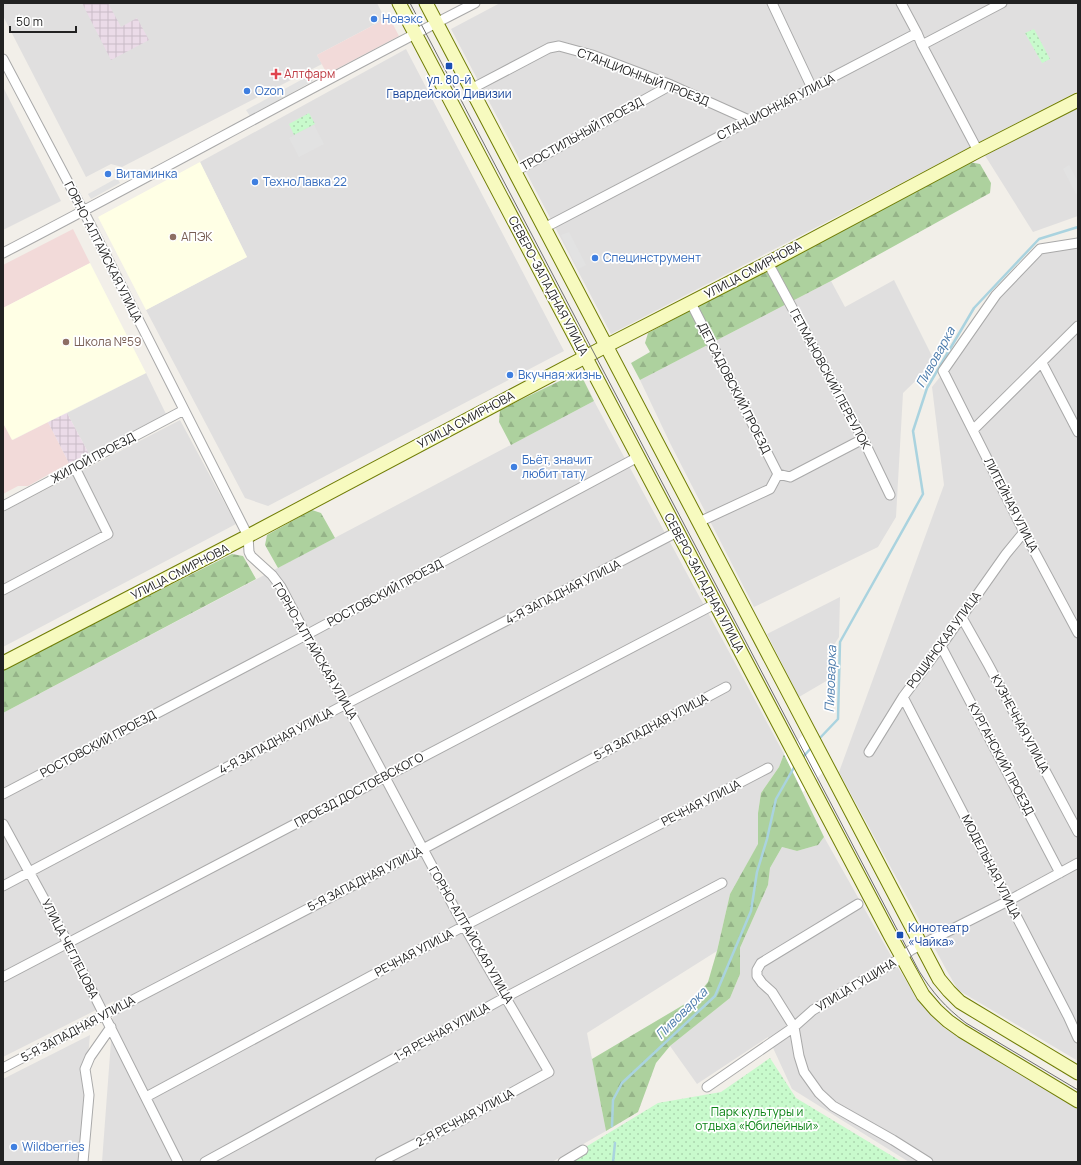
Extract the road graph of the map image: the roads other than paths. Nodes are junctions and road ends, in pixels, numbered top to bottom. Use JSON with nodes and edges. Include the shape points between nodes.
{"nodes":[{"id":1,"x":400,"y":3,"type":"edge"},
{"id":2,"x":426,"y":3,"type":"edge"},
{"id":3,"x":475,"y":3,"type":"edge"},
{"id":4,"x":772,"y":3,"type":"edge"},
{"id":5,"x":901,"y":3,"type":"edge"},
{"id":6,"x":1002,"y":3,"type":"edge"},
{"id":7,"x":436,"y":22,"type":"junction"},
{"id":8,"x":415,"y":33,"type":"junction"},
{"id":9,"x":917,"y":33,"type":"junction"},
{"id":10,"x":922,"y":45,"type":"junction"},
{"id":11,"x":3,"y":59,"type":"edge"},
{"id":12,"x":671,"y":85,"type":"junction"},
{"id":13,"x":812,"y":88,"type":"junction"},
{"id":14,"x":471,"y":89,"type":"junction"},
{"id":15,"x":1078,"y":100,"type":"edge"},
{"id":16,"x":750,"y":120,"type":"junction"},
{"id":17,"x":978,"y":151,"type":"junction"},
{"id":18,"x":514,"y":172,"type":"junction"},
{"id":19,"x":83,"y":211,"type":"junction"},
{"id":20,"x":544,"y":228,"type":"junction"},
{"id":21,"x":1078,"y":243,"type":"edge"},
{"id":22,"x":3,"y":253,"type":"edge"},
{"id":23,"x":768,"y":263,"type":"junction"},
{"id":24,"x":691,"y":303,"type":"junction"},
{"id":25,"x":1078,"y":326,"type":"edge"},
{"id":26,"x":606,"y":346,"type":"junction"},
{"id":27,"x":586,"y":357,"type":"junction"},
{"id":28,"x":1042,"y":363,"type":"junction"},
{"id":29,"x":184,"y":410,"type":"junction"},
{"id":30,"x":973,"y":430,"type":"junction"},
{"id":31,"x":1078,"y":432,"type":"edge"},
{"id":32,"x":863,"y":439,"type":"junction"},
{"id":33,"x":638,"y":457,"type":"junction"},
{"id":34,"x":75,"y":468,"type":"junction"},
{"id":35,"x":778,"y":474,"type":"junction"},
{"id":36,"x":890,"y":495,"type":"dead end"},
{"id":37,"x":3,"y":506,"type":"edge"},
{"id":38,"x":699,"y":522,"type":"junction"},
{"id":39,"x":677,"y":532,"type":"junction"},
{"id":40,"x":1024,"y":532,"type":"junction"},
{"id":41,"x":248,"y":536,"type":"junction"},
{"id":42,"x":3,"y":590,"type":"edge"},
{"id":43,"x":715,"y":604,"type":"junction"},
{"id":44,"x":961,"y":616,"type":"junction"},
{"id":45,"x":1078,"y":633,"type":"edge"},
{"id":46,"x":306,"y":635,"type":"junction"},
{"id":47,"x":941,"y":646,"type":"junction"},
{"id":48,"x":3,"y":663,"type":"edge"},
{"id":49,"x":726,"y":687,"type":"dead end"},
{"id":50,"x":903,"y":697,"type":"junction"},
{"id":51,"x":346,"y":704,"type":"junction"},
{"id":52,"x":868,"y":752,"type":"dead end"},
{"id":53,"x":768,"y":768,"type":"dead end"},
{"id":54,"x":385,"y":777,"type":"junction"},
{"id":55,"x":3,"y":794,"type":"edge"},
{"id":56,"x":3,"y":824,"type":"edge"},
{"id":57,"x":1078,"y":832,"type":"edge"},
{"id":58,"x":423,"y":849,"type":"junction"},
{"id":59,"x":1078,"y":863,"type":"edge"},
{"id":60,"x":30,"y":872,"type":"junction"},
{"id":61,"x":1060,"y":873,"type":"junction"},
{"id":62,"x":722,"y":883,"type":"dead end"},
{"id":63,"x":3,"y":886,"type":"edge"},
{"id":64,"x":1008,"y":901,"type":"junction"},
{"id":65,"x":858,"y":904,"type":"dead end"},
{"id":66,"x":464,"y":926,"type":"junction"},
{"id":67,"x":68,"y":943,"type":"junction"},
{"id":68,"x":921,"y":945,"type":"junction"},
{"id":69,"x":902,"y":957,"type":"junction"},
{"id":70,"x":3,"y":977,"type":"edge"},
{"id":71,"x":506,"y":997,"type":"junction"},
{"id":72,"x":104,"y":1015,"type":"junction"},
{"id":73,"x":111,"y":1027,"type":"junction"},
{"id":74,"x":794,"y":1027,"type":"junction"},
{"id":75,"x":1078,"y":1038,"type":"edge"},
{"id":76,"x":3,"y":1068,"type":"edge"},
{"id":77,"x":549,"y":1072,"type":"joint"},
{"id":78,"x":1078,"y":1073,"type":"edge"},
{"id":79,"x":707,"y":1087,"type":"dead end"},
{"id":80,"x":146,"y":1097,"type":"junction"},
{"id":81,"x":1078,"y":1101,"type":"edge"},
{"id":82,"x":583,"y":1150,"type":"dead end"},
{"id":83,"x":82,"y":1162,"type":"edge"},
{"id":84,"x":178,"y":1162,"type":"edge"},
{"id":85,"x":205,"y":1162,"type":"edge"},
{"id":86,"x":380,"y":1162,"type":"edge"},
{"id":87,"x":563,"y":1162,"type":"edge"},
{"id":88,"x":928,"y":1162,"type":"edge"}],
"edges":[{"from":1,"to":8,"type":"main road","name":"СЕВЕРО-ЗАПАДНАЯ УЛИЦА"},
{"from":2,"to":7,"type":"main road","name":"СЕВЕРО-ЗАПАДНАЯ УЛИЦА"},
{"from":3,"to":7,"type":"street"},
{"from":4,"to":13,"type":"street"},
{"from":5,"to":9,"type":"street"},
{"from":6,"to":10,"type":"street"},
{"from":7,"to":8,"type":"street"},
{"from":7,"to":14,"type":"main road","name":"СЕВЕРО-ЗАПАДНАЯ УЛИЦА"},
{"from":8,"to":19,"type":"street"},
{"from":8,"to":27,"type":"main road","name":"СЕВЕРО-ЗАПАДНАЯ УЛИЦА"},
{"from":9,"to":10,"type":"street"},
{"from":9,"to":13,"type":"street","name":"СТАНЦИОННАЯ УЛИЦА"},
{"from":10,"to":17,"type":"street"},
{"from":11,"to":19,"type":"street","name":"ГОРНО-АЛТАЙСКАЯ УЛИЦА"},
{"from":12,"to":14,"type":"street","name":"СТАНЦИОННЫЙ ПРОЕЗД","via":[[592,55],[559,46],[550,48]]},
{"from":12,"to":16,"type":"street","name":"СТАНЦИОННЫЙ ПРОЕЗД"},
{"from":12,"to":18,"type":"street","name":"ТРОСТИЛЬНЫЙ ПРОЕЗД"},
{"from":13,"to":16,"type":"street","name":"СТАНЦИОННАЯ УЛИЦА"},
{"from":14,"to":18,"type":"main road","name":"СЕВЕРО-ЗАПАДНАЯ УЛИЦА"},
{"from":15,"to":17,"type":"main road","name":"УЛИЦА СМИРНОВА"},
{"from":16,"to":20,"type":"street","name":"СТАНЦИОННАЯ УЛИЦА"},
{"from":17,"to":23,"type":"main road","name":"УЛИЦА СМИРНОВА"},
{"from":18,"to":20,"type":"main road","name":"СЕВЕРО-ЗАПАДНАЯ УЛИЦА"},
{"from":19,"to":22,"type":"street"},
{"from":19,"to":29,"type":"street","name":"ГОРНО-АЛТАЙСКАЯ УЛИЦА"},
{"from":20,"to":26,"type":"main road","name":"СЕВЕРО-ЗАПАДНАЯ УЛИЦА"},
{"from":21,"to":30,"type":"street","name":"ЛИТЕЙНАЯ УЛИЦА","via":[[1040,249],[996,295],[943,371]]},
{"from":23,"to":24,"type":"main road","name":"УЛИЦА СМИРНОВА"},
{"from":23,"to":32,"type":"street","name":"ГЕТМАНОВСКИЙ ПЕРЕУЛОК"},
{"from":24,"to":26,"type":"main road","name":"УЛИЦА СМИРНОВА"},
{"from":24,"to":35,"type":"street","name":"ДЕТСАДОВСКИЙ ПРОЕЗД"},
{"from":25,"to":28,"type":"street"},
{"from":26,"to":27,"type":"main road","name":"УЛИЦА СМИРНОВА"},
{"from":26,"to":38,"type":"main road","name":"СЕВЕРО-ЗАПАДНАЯ УЛИЦА"},
{"from":27,"to":33,"type":"main road","name":"СЕВЕРО-ЗАПАДНАЯ УЛИЦА"},
{"from":27,"to":41,"type":"main road","name":"УЛИЦА СМИРНОВА"},
{"from":28,"to":30,"type":"street"},
{"from":28,"to":31,"type":"street"},
{"from":29,"to":34,"type":"street","name":"ЖИЛОЙ ПРОЕЗД"},
{"from":29,"to":41,"type":"street","name":"ГОРНО-АЛТАЙСКАЯ УЛИЦА"},
{"from":30,"to":40,"type":"street","name":"ЛИТЕЙНАЯ УЛИЦА"},
{"from":32,"to":35,"type":"street","via":[[790,477]]},
{"from":32,"to":36,"type":"street","name":"ГЕТМАНОВСКИЙ ПЕРЕУЛОК"},
{"from":33,"to":39,"type":"main road","name":"СЕВЕРО-ЗАПАДНАЯ УЛИЦА"},
{"from":33,"to":46,"type":"street","name":"РОСТОВСКИЙ ПРОЕЗД"},
{"from":34,"to":37,"type":"street","name":"ЖИЛОЙ ПРОЕЗД"},
{"from":34,"to":42,"type":"street","via":[[108,534]]},
{"from":35,"to":38,"type":"street","via":[[770,489]]},
{"from":38,"to":68,"type":"main road","name":"СЕВЕРО-ЗАПАДНАЯ УЛИЦА"},
{"from":39,"to":43,"type":"main road","name":"СЕВЕРО-ЗАПАДНАЯ УЛИЦА"},
{"from":39,"to":51,"type":"street","name":"4-Я ЗАПАДНАЯ УЛИЦА"},
{"from":40,"to":44,"type":"street","name":"РОЩИНСКАЯ УЛИЦА"},
{"from":40,"to":45,"type":"street","name":"ЛИТЕЙНАЯ УЛИЦА"},
{"from":41,"to":46,"type":"street","name":"ГОРНО-АЛТАЙСКАЯ УЛИЦА","via":[[251,556],[281,587]]},
{"from":41,"to":48,"type":"main road","name":"УЛИЦА СМИРНОВА"},
{"from":43,"to":54,"type":"street","name":"ПРОЕЗД ДОСТОЕВСКОГО"},
{"from":43,"to":69,"type":"main road","name":"СЕВЕРО-ЗАПАДНАЯ УЛИЦА"},
{"from":44,"to":47,"type":"street","name":"РОЩИНСКАЯ УЛИЦА"},
{"from":44,"to":57,"type":"street","name":"КУЗНЕЧНАЯ УЛИЦА"},
{"from":46,"to":51,"type":"street","name":"ГОРНО-АЛТАЙСКАЯ УЛИЦА"},
{"from":46,"to":55,"type":"street","name":"РОСТОВСКИЙ ПРОЕЗД"},
{"from":47,"to":50,"type":"street","name":"РОЩИНСКАЯ УЛИЦА"},
{"from":47,"to":61,"type":"street","name":"КУРГАНСКИЙ ПРОЕЗД"},
{"from":49,"to":58,"type":"street","name":"5-Я ЗАПАДНАЯ УЛИЦА"},
{"from":50,"to":52,"type":"street","name":"РОЩИНСКАЯ УЛИЦА"},
{"from":50,"to":64,"type":"street","name":"МОДЕЛЬНАЯ УЛИЦА"},
{"from":51,"to":54,"type":"street","name":"ГОРНО-АЛТАЙСКАЯ УЛИЦА"},
{"from":51,"to":60,"type":"street","name":"4-Я ЗАПАДНАЯ УЛИЦА"},
{"from":53,"to":66,"type":"street","name":"РЕЧНАЯ УЛИЦА"},
{"from":54,"to":58,"type":"street","name":"ГОРНО-АЛТАЙСКАЯ УЛИЦА"},
{"from":54,"to":67,"type":"street","name":"ПРОЕЗД ДОСТОЕВСКОГО"},
{"from":56,"to":60,"type":"street","name":"УЛИЦА ЧЕГЛЕЦОВА"},
{"from":58,"to":66,"type":"street","name":"ГОРНО-АЛТАЙСКАЯ УЛИЦА"},
{"from":58,"to":72,"type":"street","name":"5-Я ЗАПАДНАЯ УЛИЦА"},
{"from":59,"to":61,"type":"street","name":"УЛИЦА ГУЩИНА"},
{"from":60,"to":63,"type":"street","name":"4-Я ЗАПАДНАЯ УЛИЦА"},
{"from":60,"to":67,"type":"street","name":"УЛИЦА ЧЕГЛЕЦОВА"},
{"from":61,"to":64,"type":"street","name":"УЛИЦА ГУЩИНА"},
{"from":62,"to":71,"type":"street","name":"1-Я РЕЧНАЯ УЛИЦА"},
{"from":64,"to":68,"type":"street","name":"УЛИЦА ГУЩИНА"},
{"from":64,"to":75,"type":"street","name":"МОДЕЛЬНАЯ УЛИЦА"},
{"from":65,"to":74,"type":"street","via":[[761,963],[756,970],[757,976],[772,992]]},
{"from":66,"to":71,"type":"street","name":"ГОРНО-АЛТАЙСКАЯ УЛИЦА"},
{"from":66,"to":80,"type":"street","name":"РЕЧНАЯ УЛИЦА"},
{"from":67,"to":70,"type":"street","name":"ПРОЕЗД ДОСТОЕВСКОГО"},
{"from":67,"to":72,"type":"street","name":"УЛИЦА ЧЕГЛЕЦОВА"},
{"from":68,"to":69,"type":"street","name":"УЛИЦА ГУЩИНА"},
{"from":68,"to":78,"type":"main road","name":"СЕВЕРО-ЗАПАДНАЯ УЛИЦА","via":[[939,979],[960,1002]]},
{"from":69,"to":74,"type":"street","name":"УЛИЦА ГУЩИНА","via":[[813,1010]]},
{"from":69,"to":81,"type":"main road","name":"СЕВЕРО-ЗАПАДНАЯ УЛИЦА","via":[[923,995],[948,1021]]},
{"from":71,"to":77,"type":"street","name":"ГОРНО-АЛТАЙСКАЯ УЛИЦА"},
{"from":71,"to":85,"type":"street","name":"1-Я РЕЧНАЯ УЛИЦА"},
{"from":72,"to":73,"type":"street","name":"УЛИЦА ЧЕГЛЕЦОВА"},
{"from":72,"to":76,"type":"street","name":"5-Я ЗАПАДНАЯ УЛИЦА"},
{"from":73,"to":80,"type":"street","name":"УЛИЦА ЧЕГЛЕЦОВА"},
{"from":73,"to":83,"type":"street","via":[[90,1057],[85,1069],[89,1095]]},
{"from":74,"to":79,"type":"street","name":"УЛИЦА ГУЩИНА"},
{"from":74,"to":88,"type":"street","via":[[804,1072],[819,1093],[833,1106]]},
{"from":77,"to":86,"type":"street","name":"2-Я РЕЧНАЯ УЛИЦА"},
{"from":80,"to":84,"type":"street","name":"УЛИЦА ЧЕГЛЕЦОВА"},
{"from":82,"to":87,"type":"street"}]}
